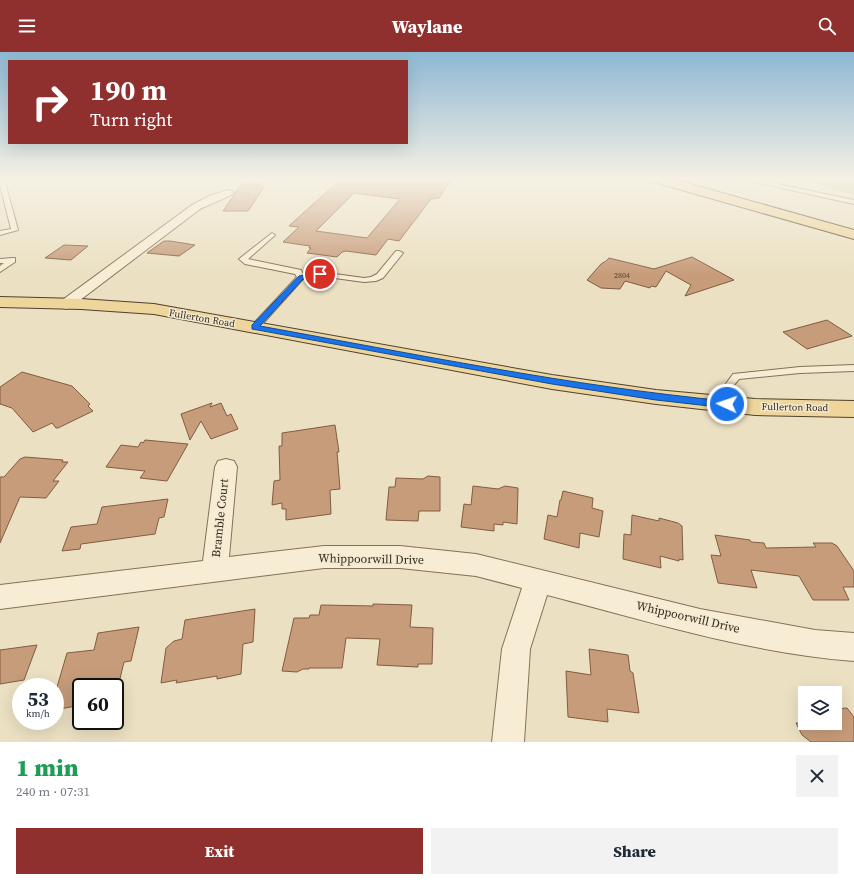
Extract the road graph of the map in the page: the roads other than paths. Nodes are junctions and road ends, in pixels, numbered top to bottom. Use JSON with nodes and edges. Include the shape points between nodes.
{"nodes":[{"id":1,"x":10,"y":210,"type":"edge"},
{"id":2,"x":192,"y":210,"type":"edge"},
{"id":3,"x":767,"y":210,"type":"edge"},
{"id":4,"x":0,"y":233,"type":"edge"},
{"id":5,"x":272,"y":234,"type":"dead end"},
{"id":6,"x":854,"y":235,"type":"edge"},
{"id":7,"x":399,"y":253,"type":"dead end"},
{"id":8,"x":0,"y":261,"type":"edge"},
{"id":9,"x":0,"y":270,"type":"edge"},
{"id":10,"x":301,"y":277,"type":"junction"},
{"id":11,"x":0,"y":302,"type":"edge"},
{"id":12,"x":66,"y":304,"type":"junction"},
{"id":13,"x":255,"y":327,"type":"junction"},
{"id":14,"x":854,"y":368,"type":"edge"},
{"id":15,"x":727,"y":404,"type":"junction"},
{"id":16,"x":854,"y":409,"type":"edge"},
{"id":17,"x":226,"y":467,"type":"dead end"},
{"id":18,"x":215,"y":570,"type":"junction"},
{"id":19,"x":538,"y":580,"type":"junction"},
{"id":20,"x":0,"y":597,"type":"edge"},
{"id":21,"x":854,"y":647,"type":"edge"},
{"id":22,"x":508,"y":742,"type":"edge"}],
"edges":[{"from":1,"to":4,"type":"lane","via":[[15,230]]},
{"from":2,"to":12,"type":"street"},
{"from":3,"to":6,"type":"main road"},
{"from":5,"to":10,"type":"lane","via":[[243,259],[298,272]]},
{"from":7,"to":10,"type":"lane","via":[[380,276],[373,279],[320,274]]},
{"from":8,"to":9,"type":"lane","via":[[12,260]]},
{"from":10,"to":13,"type":"lane"},
{"from":11,"to":12,"type":"main road","name":"Fullerton Road"},
{"from":12,"to":13,"type":"main road","name":"Fullerton Road","via":[[154,309]]},
{"from":13,"to":15,"type":"main road","name":"Fullerton Road","via":[[552,382]]},
{"from":14,"to":15,"type":"lane","via":[[736,376],[729,385]]},
{"from":15,"to":16,"type":"main road","name":"Fullerton Road"},
{"from":17,"to":18,"type":"street","name":"Bramble Court"},
{"from":18,"to":19,"type":"street","name":"Whippoorwill Drive","via":[[324,557],[400,557],[476,564]]},
{"from":18,"to":20,"type":"street","name":"Whippoorwill Drive"},
{"from":19,"to":21,"type":"street","name":"Whippoorwill Drive","via":[[700,622],[815,644]]},
{"from":19,"to":22,"type":"street","via":[[516,649]]}]}
